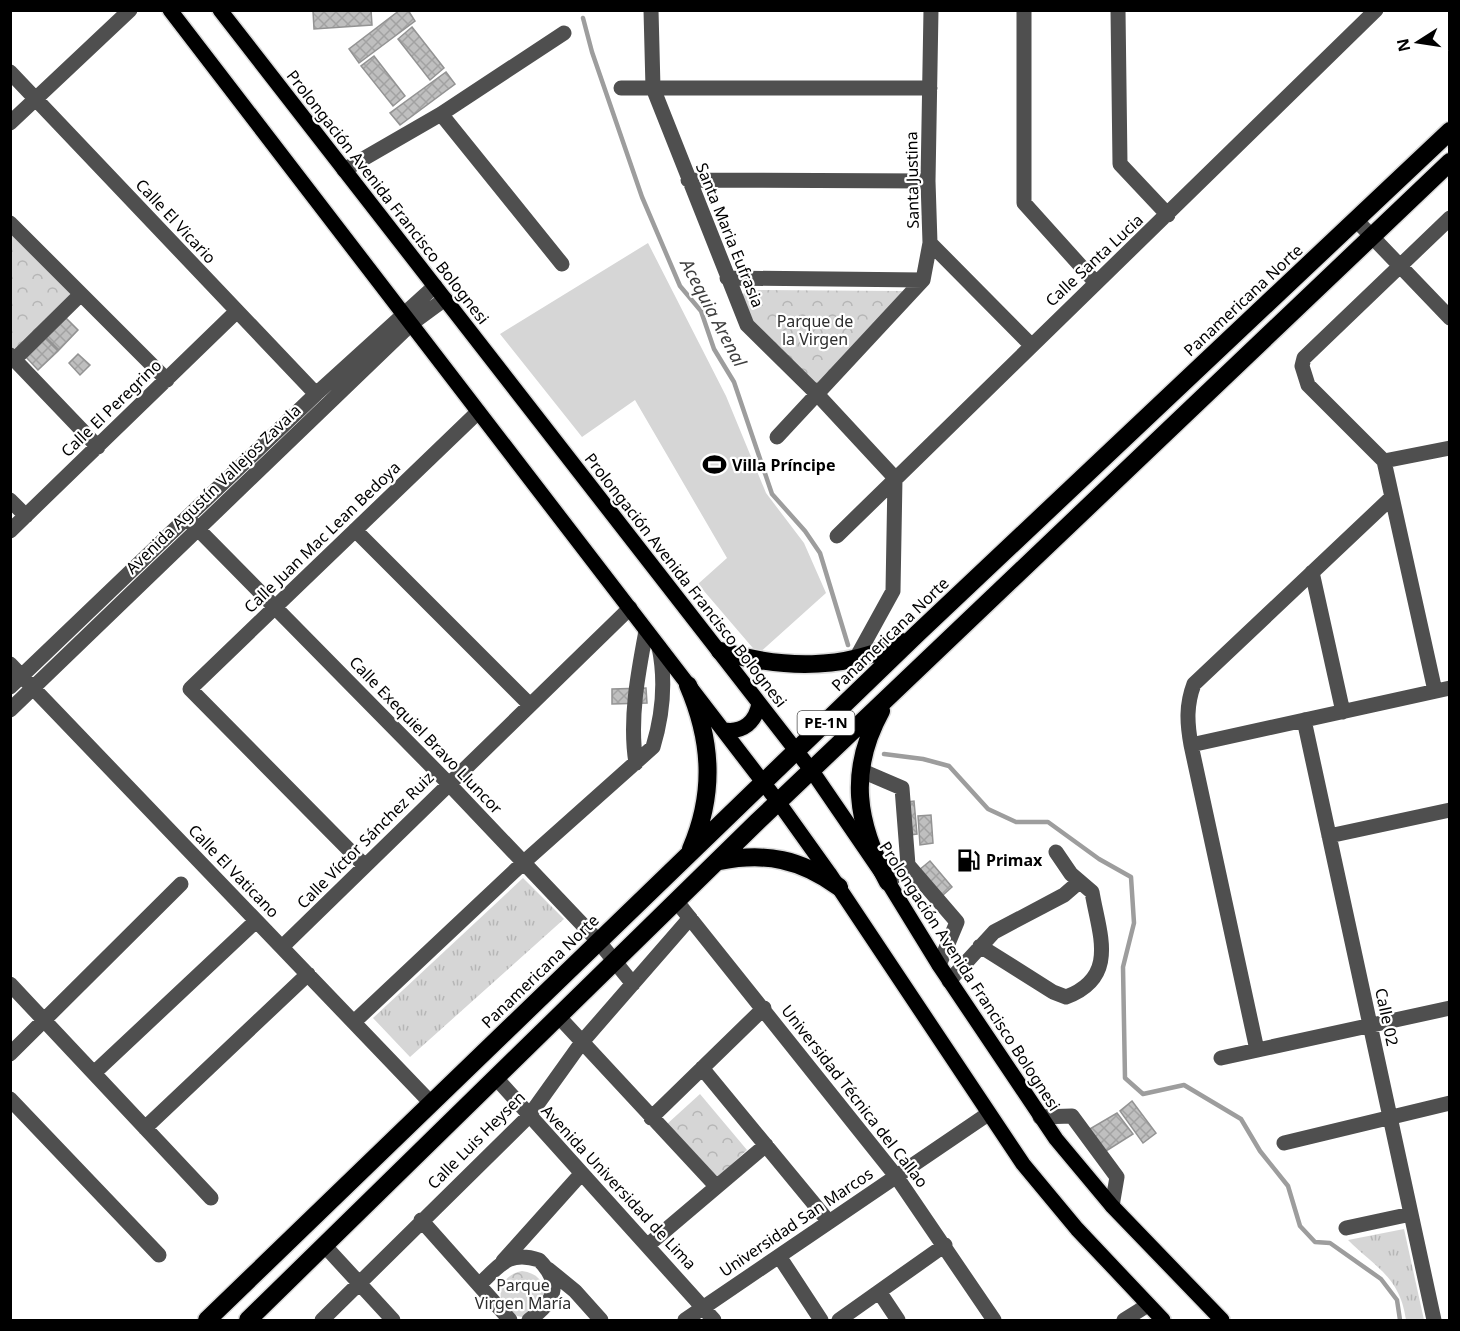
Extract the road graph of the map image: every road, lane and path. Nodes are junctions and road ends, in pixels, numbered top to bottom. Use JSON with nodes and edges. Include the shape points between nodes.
{"nodes":[{"id":1,"x":130,"y":10,"type":"edge"},
{"id":2,"x":170,"y":10,"type":"edge"},
{"id":3,"x":220,"y":10,"type":"edge"},
{"id":4,"x":651,"y":10,"type":"edge"},
{"id":5,"x":931,"y":10,"type":"edge"},
{"id":6,"x":1024,"y":10,"type":"edge"},
{"id":7,"x":1118,"y":10,"type":"edge"},
{"id":8,"x":1376,"y":10,"type":"edge"},
{"id":9,"x":564,"y":33,"type":"dead end"},
{"id":10,"x":10,"y":72,"type":"edge"},
{"id":11,"x":621,"y":88,"type":"dead end"},
{"id":12,"x":653,"y":88,"type":"junction"},
{"id":13,"x":930,"y":88,"type":"junction"},
{"id":14,"x":36,"y":99,"type":"junction"},
{"id":15,"x":441,"y":114,"type":"junction"},
{"id":16,"x":10,"y":123,"type":"edge"},
{"id":17,"x":1449,"y":131,"type":"edge"},
{"id":18,"x":1449,"y":162,"type":"edge"},
{"id":19,"x":344,"y":170,"type":"junction"},
{"id":20,"x":688,"y":180,"type":"junction"},
{"id":21,"x":928,"y":181,"type":"junction"},
{"id":22,"x":1168,"y":215,"type":"junction"},
{"id":23,"x":1449,"y":218,"type":"edge"},
{"id":24,"x":1356,"y":220,"type":"junction"},
{"id":25,"x":10,"y":223,"type":"edge"},
{"id":26,"x":1371,"y":236,"type":"junction"},
{"id":27,"x":930,"y":243,"type":"junction"},
{"id":28,"x":562,"y":264,"type":"dead end"},
{"id":29,"x":1400,"y":266,"type":"junction"},
{"id":30,"x":727,"y":278,"type":"junction"},
{"id":31,"x":923,"y":280,"type":"junction"},
{"id":32,"x":1096,"y":283,"type":"junction"},
{"id":33,"x":435,"y":286,"type":"junction"},
{"id":34,"x":81,"y":294,"type":"junction"},
{"id":35,"x":445,"y":299,"type":"junction"},
{"id":36,"x":237,"y":312,"type":"junction"},
{"id":37,"x":1449,"y":318,"type":"edge"},
{"id":38,"x":406,"y":319,"type":"junction"},
{"id":39,"x":1030,"y":345,"type":"junction"},
{"id":40,"x":13,"y":357,"type":"edge"},
{"id":41,"x":167,"y":380,"type":"junction"},
{"id":42,"x":316,"y":394,"type":"junction"},
{"id":43,"x":817,"y":394,"type":"junction"},
{"id":44,"x":478,"y":412,"type":"junction"},
{"id":45,"x":777,"y":437,"type":"dead end"},
{"id":46,"x":98,"y":447,"type":"junction"},
{"id":47,"x":1449,"y":448,"type":"edge"},
{"id":48,"x":1384,"y":461,"type":"junction"},
{"id":49,"x":895,"y":478,"type":"junction"},
{"id":50,"x":1392,"y":497,"type":"junction"},
{"id":51,"x":10,"y":500,"type":"edge"},
{"id":52,"x":26,"y":516,"type":"junction"},
{"id":53,"x":187,"y":518,"type":"junction"},
{"id":54,"x":199,"y":529,"type":"junction"},
{"id":55,"x":355,"y":530,"type":"junction"},
{"id":56,"x":10,"y":531,"type":"edge"},
{"id":57,"x":837,"y":536,"type":"dead end"},
{"id":58,"x":1312,"y":573,"type":"junction"},
{"id":59,"x":275,"y":607,"type":"junction"},
{"id":60,"x":630,"y":609,"type":"junction"},
{"id":61,"x":646,"y":631,"type":"junction"},
{"id":62,"x":917,"y":634,"type":"junction"},
{"id":63,"x":659,"y":647,"type":"junction"},
{"id":64,"x":720,"y":651,"type":"junction"},
{"id":65,"x":855,"y":660,"type":"junction"},
{"id":66,"x":10,"y":664,"type":"edge"},
{"id":67,"x":16,"y":682,"type":"edge"},
{"id":68,"x":688,"y":686,"type":"junction"},
{"id":69,"x":33,"y":688,"type":"junction"},
{"id":70,"x":1442,"y":690,"type":"edge"},
{"id":71,"x":890,"y":695,"type":"junction"},
{"id":72,"x":759,"y":703,"type":"junction"},
{"id":73,"x":530,"y":705,"type":"junction"},
{"id":74,"x":10,"y":710,"type":"edge"},
{"id":75,"x":1343,"y":712,"type":"junction"},
{"id":76,"x":1304,"y":720,"type":"junction"},
{"id":77,"x":724,"y":730,"type":"junction"},
{"id":78,"x":1191,"y":745,"type":"junction"},
{"id":79,"x":797,"y":751,"type":"junction"},
{"id":80,"x":636,"y":763,"type":"junction"},
{"id":81,"x":860,"y":770,"type":"junction"},
{"id":82,"x":812,"y":771,"type":"junction"},
{"id":83,"x":448,"y":783,"type":"junction"},
{"id":84,"x":764,"y":783,"type":"junction"},
{"id":85,"x":779,"y":803,"type":"junction"},
{"id":86,"x":1449,"y":810,"type":"edge"},
{"id":87,"x":1329,"y":836,"type":"junction"},
{"id":88,"x":1056,"y":852,"type":"dead end"},
{"id":89,"x":689,"y":854,"type":"junction"},
{"id":90,"x":720,"y":861,"type":"junction"},
{"id":91,"x":524,"y":862,"type":"junction"},
{"id":92,"x":364,"y":865,"type":"junction"},
{"id":93,"x":908,"y":865,"type":"junction"},
{"id":94,"x":888,"y":882,"type":"junction"},
{"id":95,"x":1079,"y":882,"type":"junction"},
{"id":96,"x":181,"y":884,"type":"dead end"},
{"id":97,"x":839,"y":887,"type":"junction"},
{"id":98,"x":677,"y":902,"type":"junction"},
{"id":99,"x":690,"y":918,"type":"junction"},
{"id":100,"x":256,"y":921,"type":"junction"},
{"id":101,"x":599,"y":942,"type":"junction"},
{"id":102,"x":980,"y":946,"type":"junction"},
{"id":103,"x":282,"y":947,"type":"junction"},
{"id":104,"x":615,"y":962,"type":"junction"},
{"id":105,"x":939,"y":965,"type":"junction"},
{"id":106,"x":308,"y":974,"type":"junction"},
{"id":107,"x":949,"y":981,"type":"junction"},
{"id":108,"x":10,"y":984,"type":"edge"},
{"id":109,"x":633,"y":984,"type":"junction"},
{"id":110,"x":764,"y":1008,"type":"junction"},
{"id":111,"x":1449,"y":1008,"type":"edge"},
{"id":112,"x":559,"y":1017,"type":"junction"},
{"id":113,"x":45,"y":1021,"type":"junction"},
{"id":114,"x":354,"y":1022,"type":"junction"},
{"id":115,"x":1370,"y":1025,"type":"junction"},
{"id":116,"x":582,"y":1042,"type":"junction"},
{"id":117,"x":1257,"y":1050,"type":"junction"},
{"id":118,"x":10,"y":1054,"type":"edge"},
{"id":119,"x":1221,"y":1058,"type":"dead end"},
{"id":120,"x":702,"y":1068,"type":"junction"},
{"id":121,"x":94,"y":1073,"type":"junction"},
{"id":122,"x":496,"y":1078,"type":"junction"},
{"id":123,"x":10,"y":1099,"type":"edge"},
{"id":124,"x":431,"y":1103,"type":"junction"},
{"id":125,"x":1449,"y":1103,"type":"edge"},
{"id":126,"x":987,"y":1114,"type":"junction"},
{"id":127,"x":529,"y":1116,"type":"junction"},
{"id":128,"x":1040,"y":1117,"type":"junction"},
{"id":129,"x":1390,"y":1117,"type":"junction"},
{"id":130,"x":651,"y":1118,"type":"junction"},
{"id":131,"x":145,"y":1128,"type":"junction"},
{"id":132,"x":1284,"y":1143,"type":"dead end"},
{"id":133,"x":766,"y":1145,"type":"junction"},
{"id":134,"x":581,"y":1174,"type":"junction"},
{"id":135,"x":896,"y":1176,"type":"junction"},
{"id":136,"x":716,"y":1186,"type":"junction"},
{"id":137,"x":211,"y":1198,"type":"dead end"},
{"id":138,"x":1112,"y":1206,"type":"junction"},
{"id":139,"x":1411,"y":1214,"type":"junction"},
{"id":140,"x":421,"y":1220,"type":"junction"},
{"id":141,"x":829,"y":1222,"type":"junction"},
{"id":142,"x":1346,"y":1228,"type":"dead end"},
{"id":143,"x":324,"y":1245,"type":"junction"},
{"id":144,"x":648,"y":1245,"type":"junction"},
{"id":145,"x":945,"y":1245,"type":"junction"},
{"id":146,"x":159,"y":1255,"type":"dead end"},
{"id":147,"x":779,"y":1256,"type":"junction"},
{"id":148,"x":503,"y":1261,"type":"junction"},
{"id":149,"x":548,"y":1269,"type":"junction"},
{"id":150,"x":358,"y":1284,"type":"junction"},
{"id":151,"x":479,"y":1285,"type":"junction"},
{"id":152,"x":880,"y":1293,"type":"junction"},
{"id":153,"x":1148,"y":1305,"type":"junction"},
{"id":154,"x":705,"y":1307,"type":"junction"},
{"id":155,"x":207,"y":1320,"type":"edge"},
{"id":156,"x":248,"y":1320,"type":"edge"},
{"id":157,"x":322,"y":1320,"type":"edge"},
{"id":158,"x":393,"y":1320,"type":"edge"},
{"id":159,"x":510,"y":1320,"type":"edge"},
{"id":160,"x":529,"y":1320,"type":"edge"},
{"id":161,"x":601,"y":1320,"type":"edge"},
{"id":162,"x":685,"y":1320,"type":"edge"},
{"id":163,"x":714,"y":1320,"type":"edge"},
{"id":164,"x":821,"y":1320,"type":"edge"},
{"id":165,"x":839,"y":1320,"type":"edge"},
{"id":166,"x":898,"y":1320,"type":"edge"},
{"id":167,"x":994,"y":1320,"type":"edge"},
{"id":168,"x":1124,"y":1320,"type":"edge"},
{"id":169,"x":1163,"y":1320,"type":"edge"},
{"id":170,"x":1222,"y":1320,"type":"edge"},
{"id":171,"x":1434,"y":1320,"type":"edge"}],
"edges":[{"from":1,"to":14,"type":"street"},
{"from":2,"to":38,"type":"main road"},
{"from":3,"to":19,"type":"main road","name":"Prolongación Avenida Francisco Bolognesi"},
{"from":4,"to":12,"type":"street","name":"Santa Maria Eufrasia"},
{"from":5,"to":13,"type":"street","name":"Santa Justina"},
{"from":6,"to":32,"type":"street","via":[[1024,203]]},
{"from":7,"to":22,"type":"street","via":[[1120,164]]},
{"from":8,"to":22,"type":"street","name":"Calle Santa Lucia"},
{"from":9,"to":15,"type":"street"},
{"from":10,"to":14,"type":"street","name":"Calle El Vicario"},
{"from":11,"to":12,"type":"street"},
{"from":12,"to":13,"type":"street"},
{"from":12,"to":20,"type":"street","name":"Santa Maria Eufrasia"},
{"from":13,"to":21,"type":"street","name":"Santa Justina"},
{"from":14,"to":16,"type":"street"},
{"from":14,"to":36,"type":"street","name":"Calle El Vicario"},
{"from":15,"to":19,"type":"street"},
{"from":15,"to":28,"type":"street"},
{"from":17,"to":24,"type":"highway","name":"Panamericana Norte","number":"PE-1N"},
{"from":18,"to":26,"type":"highway","number":"PE-1N"},
{"from":19,"to":33,"type":"main road","name":"Prolongación Avenida Francisco Bolognesi"},
{"from":20,"to":21,"type":"street"},
{"from":20,"to":30,"type":"street","name":"Santa Maria Eufrasia"},
{"from":21,"to":27,"type":"street","name":"Santa Justina"},
{"from":22,"to":32,"type":"street","name":"Calle Santa Lucia"},
{"from":23,"to":29,"type":"street"},
{"from":24,"to":26,"type":"street"},
{"from":24,"to":62,"type":"highway","name":"Panamericana Norte","number":"PE-1N"},
{"from":25,"to":34,"type":"street"},
{"from":26,"to":29,"type":"street"},
{"from":26,"to":71,"type":"highway","number":"PE-1N"},
{"from":27,"to":31,"type":"street"},
{"from":27,"to":39,"type":"street","name":"Santa Justina"},
{"from":29,"to":37,"type":"street"},
{"from":29,"to":48,"type":"street","via":[[1304,358],[1302,366],[1308,385]]},
{"from":30,"to":31,"type":"street"},
{"from":30,"to":43,"type":"street","name":"Santa Maria Eufrasia","via":[[747,325]]},
{"from":31,"to":43,"type":"street"},
{"from":32,"to":39,"type":"street","name":"Calle Santa Lucia"},
{"from":33,"to":35,"type":"main road","name":"Prolongación Avenida Francisco Bolognesi"},
{"from":33,"to":38,"type":"street","name":"Avenida Agustín Vallejos Zavala"},
{"from":34,"to":40,"type":"street"},
{"from":34,"to":41,"type":"street"},
{"from":35,"to":38,"type":"street","name":"Avenida Agustín Vallejos Zavala"},
{"from":35,"to":64,"type":"main road","name":"Prolongación Avenida Francisco Bolognesi"},
{"from":36,"to":41,"type":"street","name":"Calle El Peregrino"},
{"from":36,"to":42,"type":"street","name":"Calle El Vicario"},
{"from":38,"to":42,"type":"street","name":"Avenida Agustín Vallejos Zavala"},
{"from":38,"to":44,"type":"main road"},
{"from":38,"to":54,"type":"street","name":"Avenida Agustín Vallejos Zavala"},
{"from":39,"to":49,"type":"street","name":"Calle Santa Lucia"},
{"from":40,"to":46,"type":"street"},
{"from":41,"to":46,"type":"street","name":"Calle El Peregrino"},
{"from":42,"to":53,"type":"street","name":"Avenida Agustín Vallejos Zavala"},
{"from":43,"to":45,"type":"street"},
{"from":43,"to":49,"type":"street","name":"Santa Maria Eufrasia"},
{"from":44,"to":55,"type":"street","name":"Calle Juan Mac Lean Bedoya"},
{"from":44,"to":60,"type":"main road"},
{"from":46,"to":52,"type":"street","name":"Calle El Peregrino"},
{"from":47,"to":48,"type":"street"},
{"from":48,"to":50,"type":"street"},
{"from":49,"to":57,"type":"street","name":"Calle Santa Lucia"},
{"from":49,"to":65,"type":"street","via":[[893,591]]},
{"from":50,"to":58,"type":"street"},
{"from":50,"to":70,"type":"street"},
{"from":51,"to":52,"type":"street"},
{"from":52,"to":56,"type":"street","name":"Calle El Peregrino"},
{"from":53,"to":54,"type":"street","name":"Calle Exequiel Bravo Lluncor"},
{"from":53,"to":67,"type":"street","name":"Avenida Agustín Vallejos Zavala"},
{"from":54,"to":59,"type":"street","name":"Calle Exequiel Bravo Lluncor"},
{"from":54,"to":69,"type":"street","name":"Avenida Agustín Vallejos Zavala"},
{"from":55,"to":59,"type":"street","name":"Calle Juan Mac Lean Bedoya"},
{"from":55,"to":73,"type":"street"},
{"from":58,"to":75,"type":"street"},
{"from":58,"to":78,"type":"street","via":[[1194,684],[1187,711]]},
{"from":59,"to":83,"type":"street","name":"Calle Exequiel Bravo Lluncor"},
{"from":59,"to":92,"type":"street","name":"Calle Juan Mac Lean Bedoya","via":[[190,689]]},
{"from":60,"to":61,"type":"main road"},
{"from":60,"to":73,"type":"street","name":"Calle Víctor Sánchez Ruiz"},
{"from":61,"to":63,"type":"main road"},
{"from":61,"to":80,"type":"street","via":[[632,742]]},
{"from":62,"to":65,"type":"highway","via":[[887,650]]},
{"from":62,"to":79,"type":"highway","name":"Panamericana Norte","number":"PE-1N"},
{"from":63,"to":68,"type":"main road"},
{"from":63,"to":80,"type":"street","via":[[663,667],[660,724],[653,747]]},
{"from":64,"to":65,"type":"highway","via":[[787,666]]},
{"from":64,"to":72,"type":"main road","name":"Prolongación Avenida Francisco Bolognesi"},
{"from":66,"to":67,"type":"street","name":"Calle El Vaticano"},
{"from":67,"to":69,"type":"street","name":"Calle El Vaticano"},
{"from":68,"to":77,"type":"main road"},
{"from":68,"to":89,"type":"highway","via":[[702,722],[709,770],[702,818]]},
{"from":69,"to":74,"type":"street","name":"Avenida Agustín Vallejos Zavala"},
{"from":69,"to":100,"type":"street","name":"Calle El Vaticano"},
{"from":70,"to":75,"type":"street"},
{"from":71,"to":81,"type":"highway","via":[[870,730]]},
{"from":71,"to":82,"type":"highway","number":"PE-1N"},
{"from":72,"to":77,"type":"main road","via":[[755,717],[745,727]]},
{"from":72,"to":79,"type":"main road","name":"Prolongación Avenida Francisco Bolognesi"},
{"from":73,"to":83,"type":"street","name":"Calle Víctor Sánchez Ruiz"},
{"from":75,"to":76,"type":"street"},
{"from":76,"to":78,"type":"street"},
{"from":76,"to":87,"type":"street","name":"Calle 02"},
{"from":77,"to":84,"type":"main road"},
{"from":78,"to":117,"type":"street"},
{"from":79,"to":82,"type":"main road","name":"Prolongación Avenida Francisco Bolognesi"},
{"from":79,"to":84,"type":"highway","name":"Panamericana Norte","number":"PE-1N"},
{"from":80,"to":91,"type":"street"},
{"from":81,"to":93,"type":"street","via":[[902,788]]},
{"from":81,"to":94,"type":"highway","via":[[863,825]]},
{"from":82,"to":85,"type":"highway","number":"PE-1N"},
{"from":82,"to":94,"type":"main road","name":"Prolongación Avenida Francisco Bolognesi"},
{"from":83,"to":91,"type":"street","name":"Calle Exequiel Bravo Lluncor"},
{"from":83,"to":92,"type":"street","name":"Calle Víctor Sánchez Ruiz"},
{"from":84,"to":85,"type":"main road"},
{"from":84,"to":89,"type":"highway","name":"Panamericana Norte","number":"PE-1N"},
{"from":85,"to":90,"type":"highway","number":"PE-1N"},
{"from":85,"to":97,"type":"main road"},
{"from":86,"to":87,"type":"street"},
{"from":87,"to":115,"type":"street","name":"Calle 02"},
{"from":88,"to":95,"type":"street"},
{"from":89,"to":101,"type":"highway","name":"Panamericana Norte","number":"PE-1N"},
{"from":90,"to":97,"type":"highway","via":[[772,856],[822,874]]},
{"from":90,"to":98,"type":"highway","number":"PE-1N"},
{"from":91,"to":101,"type":"street","name":"Calle Exequiel Bravo Lluncor"},
{"from":91,"to":114,"type":"street"},
{"from":92,"to":103,"type":"street","name":"Calle Víctor Sánchez Ruiz"},
{"from":93,"to":94,"type":"street"},
{"from":93,"to":105,"type":"street","via":[[957,922]]},
{"from":94,"to":105,"type":"main road","name":"Prolongación Avenida Francisco Bolognesi"},
{"from":95,"to":102,"type":"street","via":[[1056,900],[994,932]]},
{"from":95,"to":102,"type":"street","via":[[1092,892],[1103,963],[1094,978],[1077,993],[1066,997],[1053,992]]},
{"from":96,"to":113,"type":"street"},
{"from":97,"to":126,"type":"main road"},
{"from":98,"to":99,"type":"street","name":"Universidad Técnica del Callao"},
{"from":98,"to":104,"type":"highway","number":"PE-1N"},
{"from":99,"to":109,"type":"street","name":"Calle Luis Heysen"},
{"from":99,"to":110,"type":"street","name":"Universidad Técnica del Callao"},
{"from":100,"to":103,"type":"street","name":"Calle El Vaticano"},
{"from":100,"to":121,"type":"street"},
{"from":101,"to":104,"type":"street","name":"Calle Exequiel Bravo Lluncor"},
{"from":101,"to":124,"type":"highway","name":"Panamericana Norte","number":"PE-1N"},
{"from":102,"to":107,"type":"street"},
{"from":103,"to":106,"type":"street","name":"Calle El Vaticano"},
{"from":104,"to":109,"type":"street","name":"Calle Exequiel Bravo Lluncor"},
{"from":104,"to":112,"type":"highway","number":"PE-1N"},
{"from":105,"to":107,"type":"main road","name":"Prolongación Avenida Francisco Bolognesi"},
{"from":106,"to":114,"type":"street","name":"Calle El Vaticano"},
{"from":106,"to":131,"type":"street"},
{"from":107,"to":128,"type":"main road","name":"Prolongación Avenida Francisco Bolognesi"},
{"from":108,"to":113,"type":"street"},
{"from":109,"to":116,"type":"street","name":"Calle Luis Heysen"},
{"from":110,"to":120,"type":"street"},
{"from":110,"to":135,"type":"street","name":"Universidad Técnica del Callao"},
{"from":111,"to":115,"type":"street"},
{"from":112,"to":116,"type":"street"},
{"from":112,"to":122,"type":"highway","number":"PE-1N"},
{"from":113,"to":118,"type":"street"},
{"from":113,"to":121,"type":"street"},
{"from":114,"to":124,"type":"street","name":"Calle El Vaticano"},
{"from":115,"to":117,"type":"street"},
{"from":115,"to":129,"type":"street","name":"Calle 02"},
{"from":116,"to":127,"type":"street","name":"Calle Luis Heysen"},
{"from":116,"to":130,"type":"street"},
{"from":117,"to":119,"type":"street"},
{"from":120,"to":130,"type":"street"},
{"from":120,"to":133,"type":"street"},
{"from":121,"to":131,"type":"street"},
{"from":122,"to":127,"type":"street","name":"Avenida Universidad de Lima"},
{"from":122,"to":143,"type":"highway","number":"PE-1N"},
{"from":123,"to":146,"type":"street"},
{"from":124,"to":155,"type":"highway","name":"Panamericana Norte","number":"PE-1N"},
{"from":125,"to":129,"type":"street"},
{"from":126,"to":135,"type":"street","name":"Universidad San Marcos"},
{"from":126,"to":153,"type":"main road","via":[[1048,1196]]},
{"from":127,"to":134,"type":"street","name":"Avenida Universidad de Lima"},
{"from":127,"to":140,"type":"street","name":"Calle Luis Heysen"},
{"from":128,"to":138,"type":"main road","name":"Prolongación Avenida Francisco Bolognesi"},
{"from":128,"to":138,"type":"street","via":[[1072,1116],[1117,1176]]},
{"from":129,"to":132,"type":"street"},
{"from":129,"to":139,"type":"street","name":"Calle 02"},
{"from":130,"to":136,"type":"street"},
{"from":131,"to":137,"type":"street"},
{"from":133,"to":136,"type":"street"},
{"from":133,"to":141,"type":"street"},
{"from":134,"to":144,"type":"street","name":"Avenida Universidad de Lima"},
{"from":134,"to":148,"type":"street"},
{"from":135,"to":141,"type":"street","name":"Universidad San Marcos"},
{"from":135,"to":145,"type":"street","name":"Universidad Técnica del Callao"},
{"from":136,"to":144,"type":"street"},
{"from":138,"to":170,"type":"main road","name":"Prolongación Avenida Francisco Bolognesi"},
{"from":139,"to":142,"type":"street"},
{"from":139,"to":171,"type":"street","name":"Calle 02"},
{"from":140,"to":150,"type":"street","name":"Calle Luis Heysen"},
{"from":140,"to":151,"type":"street"},
{"from":141,"to":147,"type":"street","name":"Universidad San Marcos"},
{"from":143,"to":150,"type":"street"},
{"from":143,"to":156,"type":"highway","number":"PE-1N"},
{"from":144,"to":154,"type":"street","name":"Avenida Universidad de Lima"},
{"from":145,"to":152,"type":"street"},
{"from":145,"to":167,"type":"street","name":"Universidad Técnica del Callao"},
{"from":147,"to":154,"type":"street","name":"Universidad San Marcos"},
{"from":147,"to":164,"type":"street"},
{"from":148,"to":149,"type":"street","via":[[525,1255],[539,1260]]},
{"from":148,"to":151,"type":"street"},
{"from":149,"to":160,"type":"street","via":[[553,1291],[549,1304]]},
{"from":149,"to":161,"type":"street"},
{"from":150,"to":157,"type":"street","name":"Calle Luis Heysen"},
{"from":150,"to":158,"type":"street"},
{"from":151,"to":159,"type":"street"},
{"from":152,"to":165,"type":"street"},
{"from":152,"to":166,"type":"street"},
{"from":153,"to":168,"type":"street"},
{"from":153,"to":169,"type":"main road"},
{"from":154,"to":162,"type":"street","name":"Universidad San Marcos"},
{"from":154,"to":163,"type":"street","name":"Avenida Universidad de Lima"}]}
